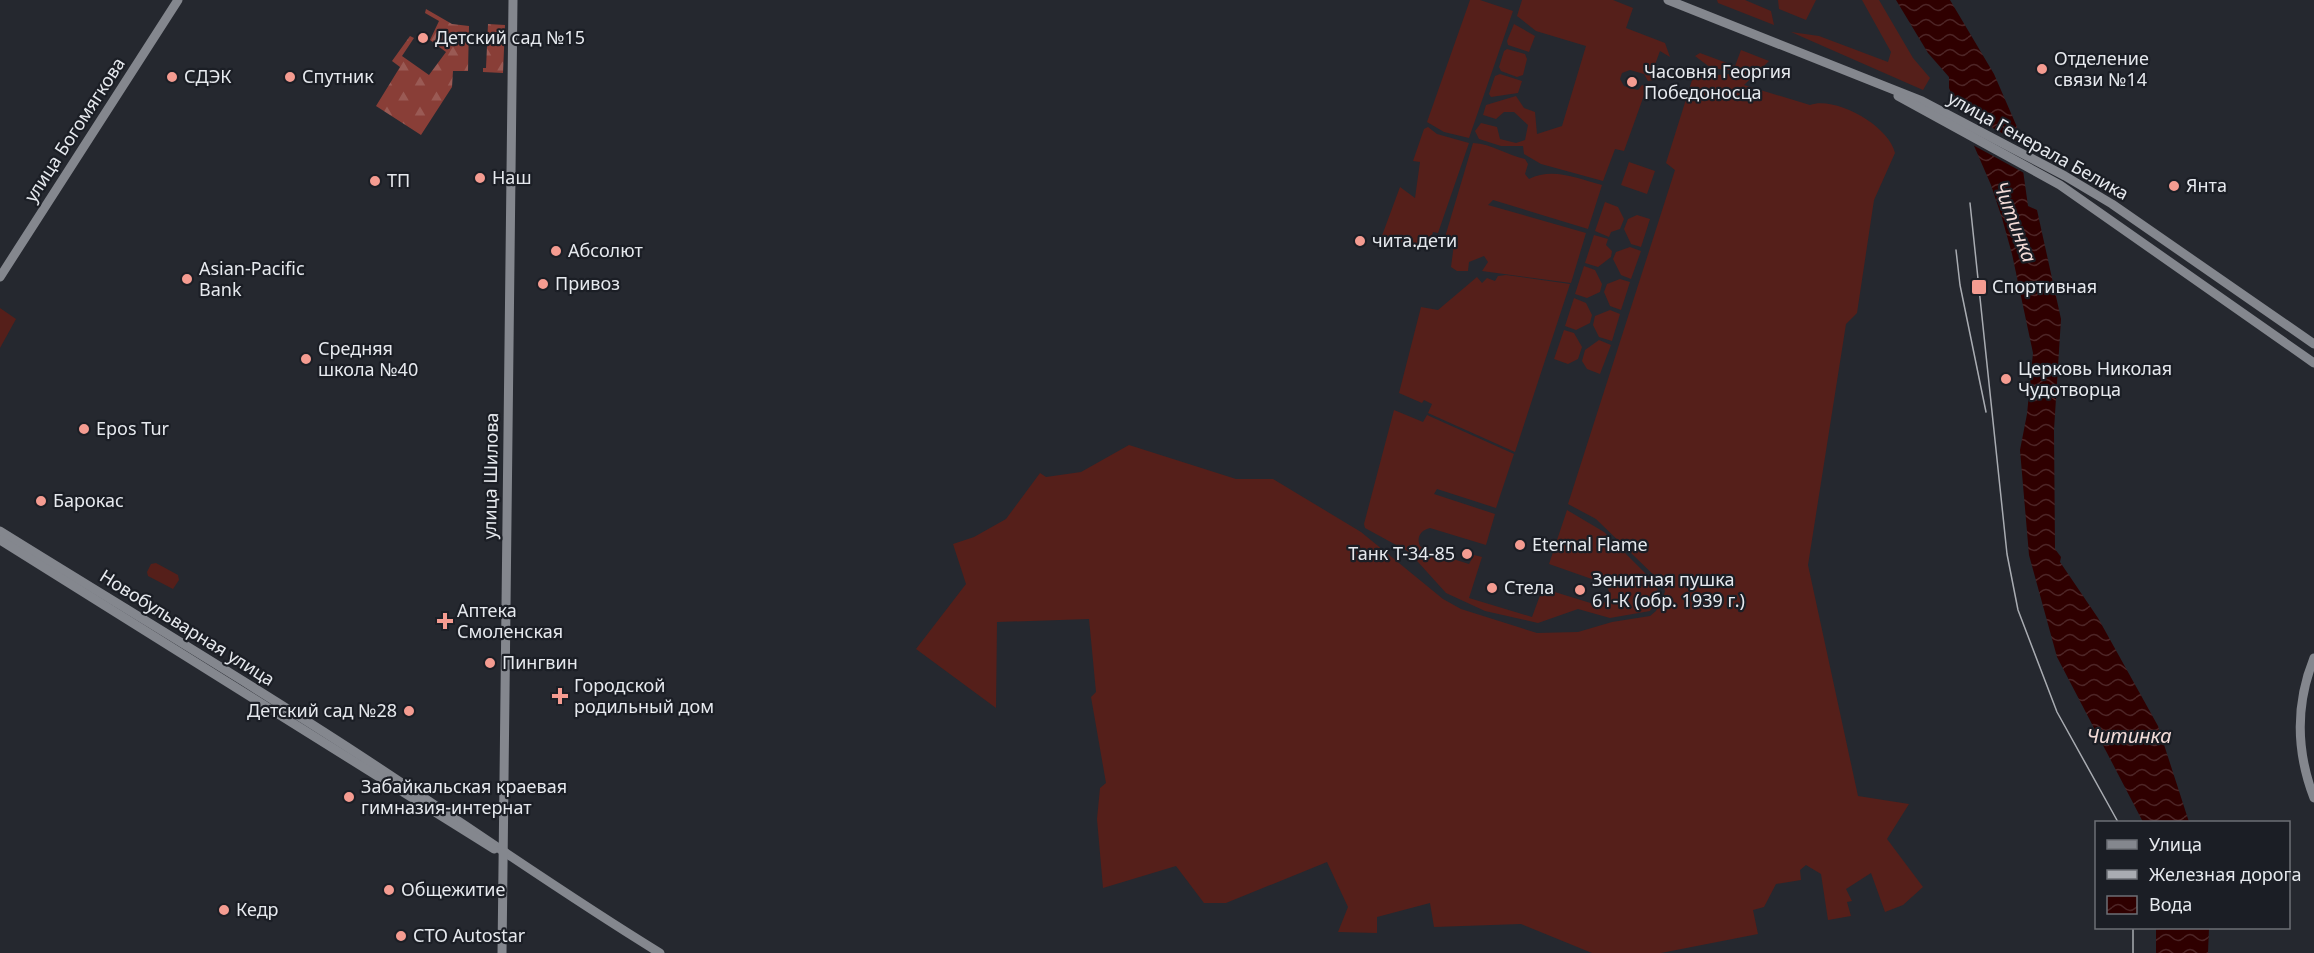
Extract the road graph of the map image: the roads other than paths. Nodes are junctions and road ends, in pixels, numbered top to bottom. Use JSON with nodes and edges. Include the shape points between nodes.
{"nodes":[{"id":1,"x":178,"y":0,"type":"edge"},
{"id":2,"x":513,"y":0,"type":"edge"},
{"id":3,"x":1668,"y":0,"type":"edge"},
{"id":4,"x":2063,"y":181,"type":"junction"},
{"id":5,"x":0,"y":278,"type":"edge"},
{"id":6,"x":2235,"y":289,"type":"junction"},
{"id":7,"x":2226,"y":300,"type":"junction"},
{"id":8,"x":2314,"y":344,"type":"edge"},
{"id":9,"x":2314,"y":363,"type":"edge"},
{"id":10,"x":0,"y":531,"type":"edge"},
{"id":11,"x":0,"y":540,"type":"edge"},
{"id":12,"x":2314,"y":658,"type":"edge"},
{"id":13,"x":2314,"y":798,"type":"edge"},
{"id":14,"x":505,"y":854,"type":"junction"},
{"id":15,"x":502,"y":953,"type":"edge"},
{"id":16,"x":660,"y":953,"type":"edge"}],
"edges":[{"from":1,"to":5,"type":"main road","name":"улица Богомягкова"},
{"from":2,"to":14,"type":"main road","name":"улица Шилова"},
{"from":3,"to":4,"type":"main road","name":"улица Генерала Белика","via":[[1878,83]]},
{"from":4,"to":6,"type":"main road","name":"улица Генерала Белика","via":[[2112,204]]},
{"from":4,"to":7,"type":"main road","name":"улица Генерала Белика"},
{"from":6,"to":7,"type":"main road"},
{"from":6,"to":8,"type":"main road","name":"улица Генерала Белика"},
{"from":7,"to":9,"type":"main road","name":"улица Генерала Белика"},
{"from":10,"to":14,"type":"main road","name":"Новобульварная улица","via":[[345,746]]},
{"from":11,"to":14,"type":"main road","name":"Новобульварная улица","via":[[486,846]]},
{"from":12,"to":13,"type":"main road","via":[[2300,713],[2299,746]]},
{"from":14,"to":15,"type":"main road","name":"улица Шилова"},
{"from":14,"to":16,"type":"main road","name":"Новобульварная улица"}]}
